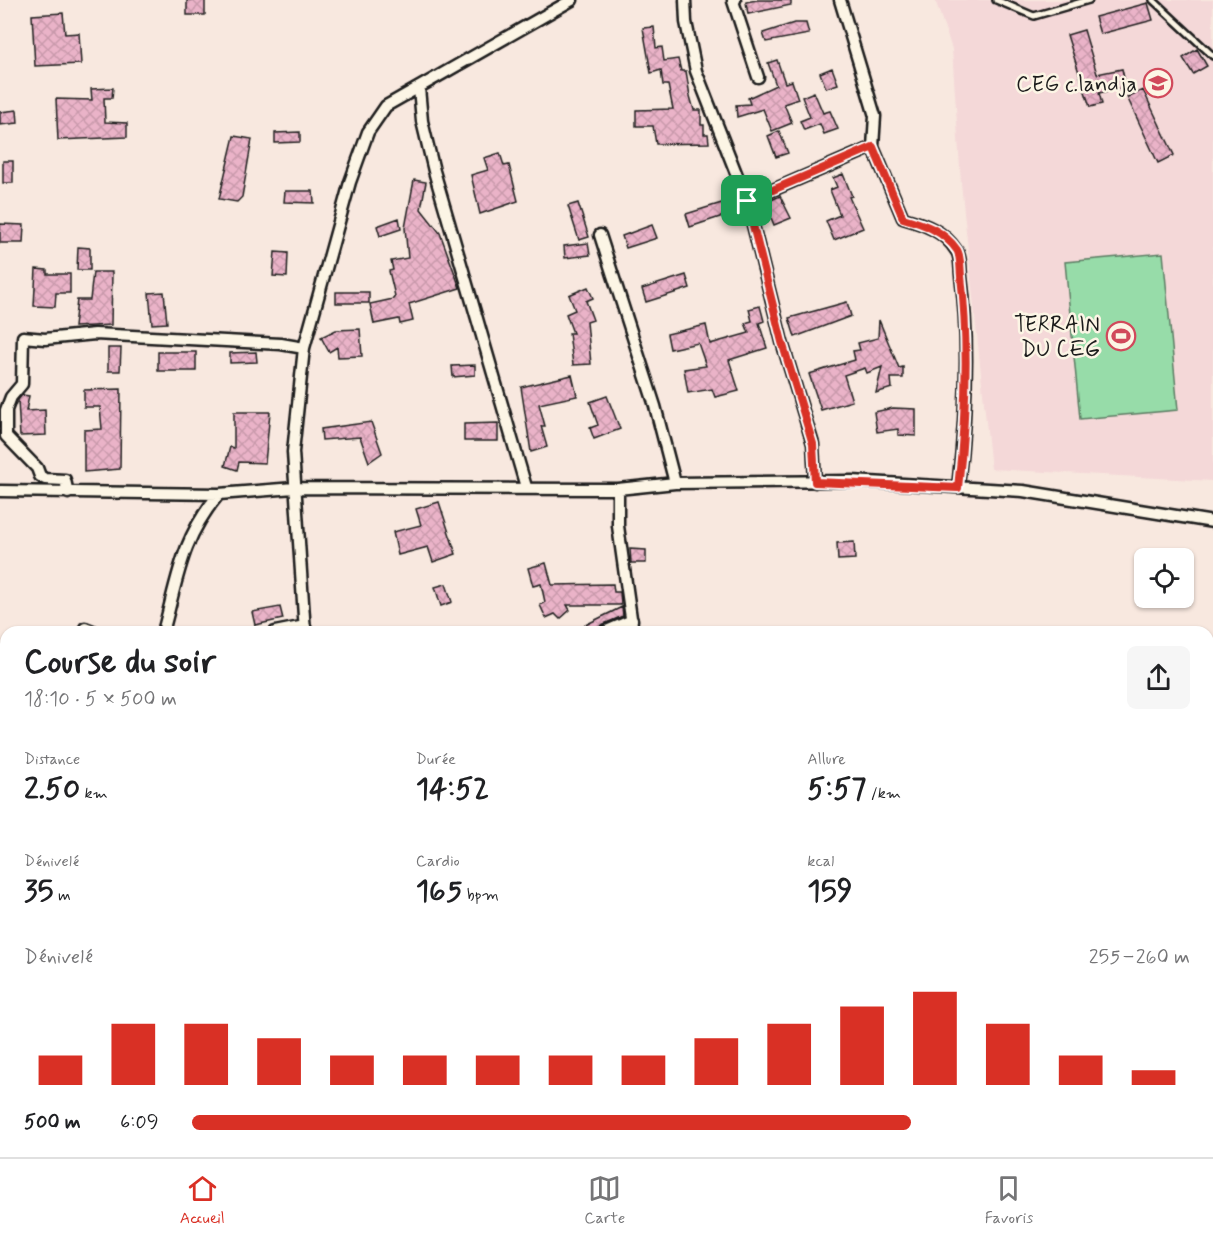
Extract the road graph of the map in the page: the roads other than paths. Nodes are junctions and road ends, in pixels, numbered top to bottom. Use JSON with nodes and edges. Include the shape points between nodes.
{"nodes":[{"id":1,"x":572,"y":0,"type":"edge"},
{"id":2,"x":685,"y":0,"type":"edge"},
{"id":3,"x":735,"y":0,"type":"edge"},
{"id":4,"x":840,"y":0,"type":"edge"},
{"id":5,"x":996,"y":0,"type":"edge"},
{"id":6,"x":1089,"y":0,"type":"edge"},
{"id":7,"x":1153,"y":0,"type":"edge"},
{"id":8,"x":1213,"y":56,"type":"edge"},
{"id":9,"x":758,"y":77,"type":"dead end"},
{"id":10,"x":419,"y":88,"type":"junction"},
{"id":11,"x":873,"y":147,"type":"junction"},
{"id":12,"x":747,"y":201,"type":"junction"},
{"id":13,"x":600,"y":235,"type":"dead end"},
{"id":14,"x":304,"y":348,"type":"junction"},
{"id":15,"x":815,"y":482,"type":"junction"},
{"id":16,"x":675,"y":483,"type":"junction"},
{"id":17,"x":526,"y":487,"type":"junction"},
{"id":18,"x":294,"y":488,"type":"junction"},
{"id":19,"x":958,"y":488,"type":"junction"},
{"id":20,"x":618,"y":489,"type":"junction"},
{"id":21,"x":0,"y":491,"type":"edge"},
{"id":22,"x":68,"y":492,"type":"junction"},
{"id":23,"x":219,"y":494,"type":"junction"},
{"id":24,"x":1213,"y":522,"type":"edge"},
{"id":25,"x":164,"y":626,"type":"edge"},
{"id":26,"x":305,"y":626,"type":"edge"},
{"id":27,"x":633,"y":626,"type":"edge"}],
"edges":[{"from":1,"to":10,"type":"street"},
{"from":2,"to":12,"type":"street","via":[[696,71]]},
{"from":3,"to":9,"type":"street"},
{"from":4,"to":11,"type":"street","via":[[875,116]]},
{"from":5,"to":6,"type":"lane","via":[[1035,16]]},
{"from":7,"to":8,"type":"lane"},
{"from":10,"to":14,"type":"street","via":[[386,106],[368,132]]},
{"from":10,"to":17,"type":"street","via":[[434,171]]},
{"from":11,"to":12,"type":"street"},
{"from":11,"to":19,"type":"street","via":[[903,218],[926,224],[946,237],[958,252],[966,329],[964,434]]},
{"from":12,"to":15,"type":"street","via":[[782,342],[813,444]]},
{"from":13,"to":16,"type":"street"},
{"from":14,"to":18,"type":"street","via":[[293,452]]},
{"from":14,"to":22,"type":"street","via":[[95,334],[23,337],[22,384],[6,410],[6,436],[40,476],[65,480]]},
{"from":15,"to":16,"type":"street"},
{"from":15,"to":19,"type":"street"},
{"from":16,"to":20,"type":"street"},
{"from":17,"to":18,"type":"street"},
{"from":17,"to":20,"type":"street"},
{"from":18,"to":23,"type":"street"},
{"from":18,"to":26,"type":"street"},
{"from":19,"to":24,"type":"street","via":[[1023,491]]},
{"from":20,"to":27,"type":"street","via":[[618,526]]},
{"from":21,"to":22,"type":"street"},
{"from":22,"to":23,"type":"street"},
{"from":23,"to":25,"type":"street","via":[[201,516],[177,571]]}]}
